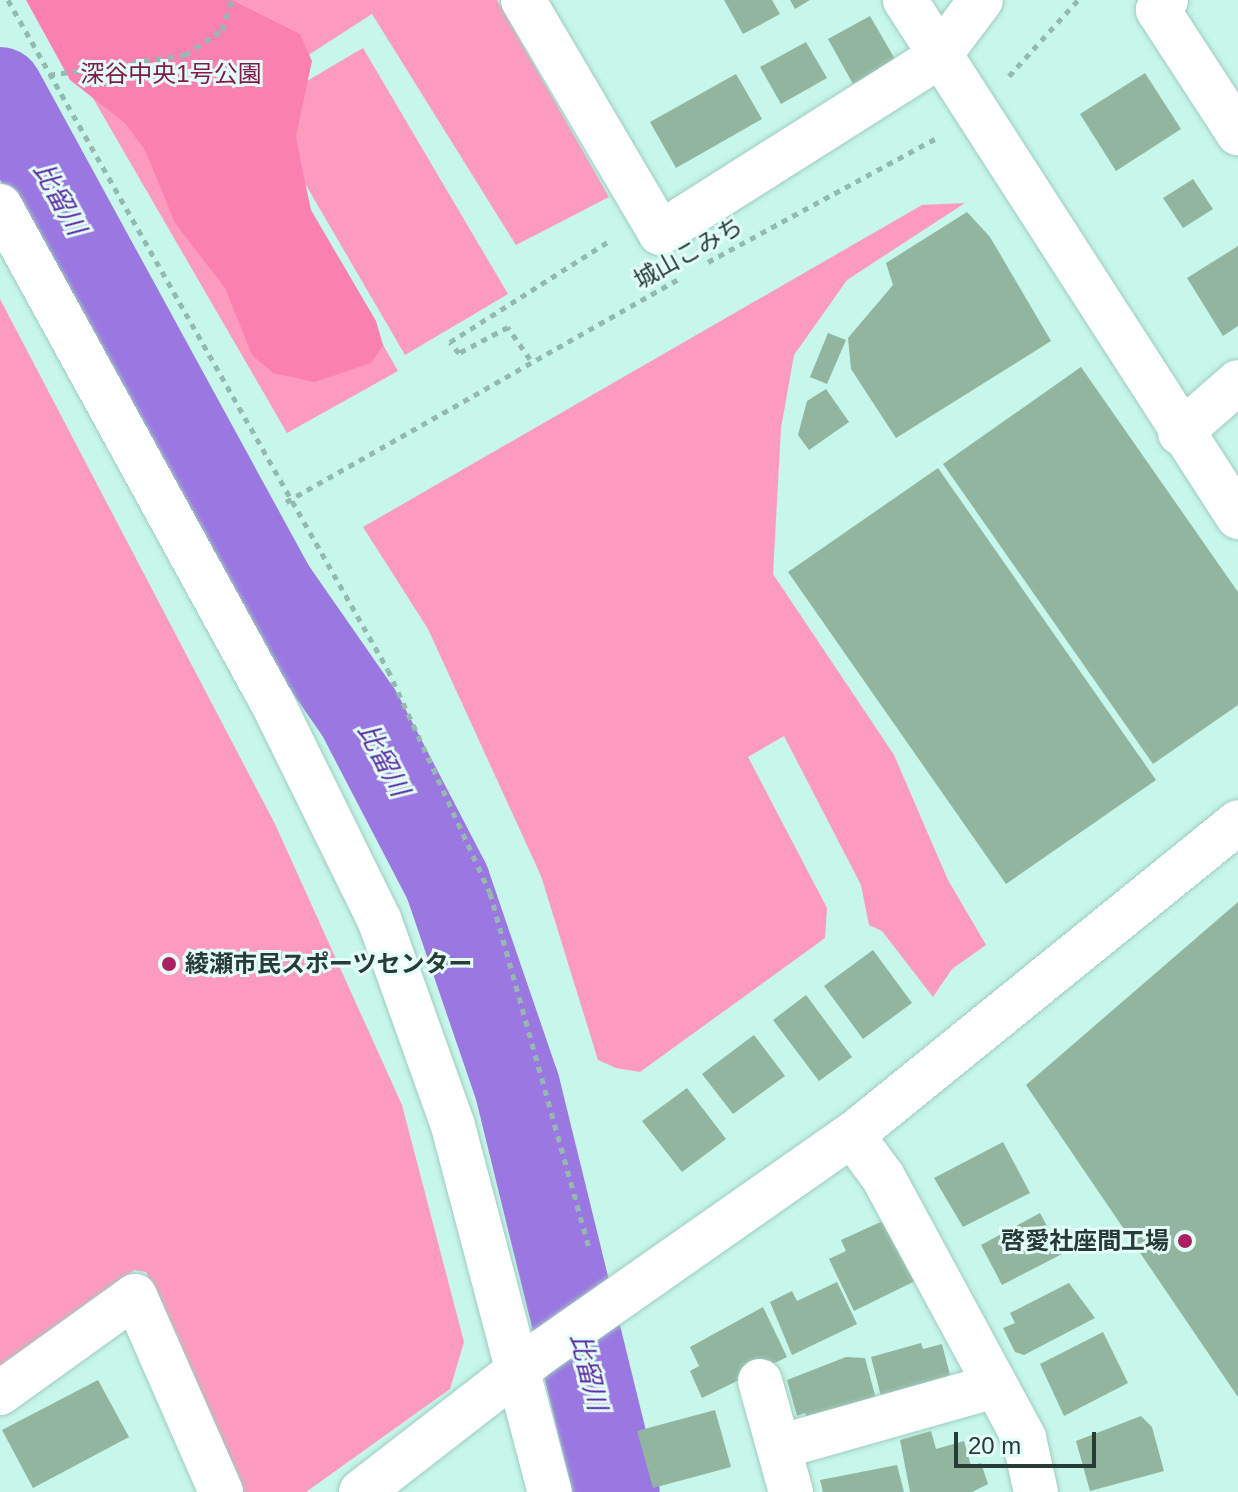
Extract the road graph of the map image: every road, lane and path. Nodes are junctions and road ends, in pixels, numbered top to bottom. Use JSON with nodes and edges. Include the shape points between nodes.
{"nodes":[{"id":1,"x":8,"y":0,"type":"edge"},
{"id":2,"x":232,"y":0,"type":"edge"},
{"id":3,"x":523,"y":0,"type":"edge"},
{"id":4,"x":905,"y":0,"type":"edge"},
{"id":5,"x":981,"y":0,"type":"edge"},
{"id":6,"x":1078,"y":0,"type":"edge"},
{"id":7,"x":1166,"y":0,"type":"edge"},
{"id":8,"x":938,"y":57,"type":"junction"},
{"id":9,"x":49,"y":75,"type":"junction"},
{"id":10,"x":974,"y":109,"type":"junction"},
{"id":11,"x":1238,"y":133,"type":"edge"},
{"id":12,"x":0,"y":206,"type":"edge"},
{"id":13,"x":650,"y":215,"type":"junction"},
{"id":14,"x":530,"y":359,"type":"junction"},
{"id":15,"x":1238,"y":382,"type":"edge"},
{"id":16,"x":1180,"y":433,"type":"junction"},
{"id":17,"x":286,"y":502,"type":"junction"},
{"id":18,"x":1238,"y":517,"type":"edge"},
{"id":19,"x":1238,"y":822,"type":"edge"},
{"id":20,"x":852,"y":1135,"type":"junction"},
{"id":21,"x":590,"y":1250,"type":"dead end"},
{"id":22,"x":532,"y":1359,"type":"junction"},
{"id":23,"x":760,"y":1381,"type":"dead end"},
{"id":24,"x":994,"y":1386,"type":"junction"},
{"id":25,"x":0,"y":1393,"type":"edge"},
{"id":26,"x":779,"y":1447,"type":"junction"},
{"id":27,"x":221,"y":1492,"type":"edge"},
{"id":28,"x":361,"y":1492,"type":"edge"},
{"id":29,"x":550,"y":1492,"type":"edge"},
{"id":30,"x":791,"y":1492,"type":"edge"},
{"id":31,"x":1036,"y":1492,"type":"edge"}],
"edges":[{"from":1,"to":9,"type":"path"},
{"from":2,"to":9,"type":"path","via":[[222,30],[185,55]]},
{"from":3,"to":13,"type":"street"},
{"from":4,"to":8,"type":"street"},
{"from":5,"to":8,"type":"street"},
{"from":6,"to":10,"type":"path","name":"城山こみち","via":[[1061,26]]},
{"from":7,"to":11,"type":"street","via":[[1158,10]]},
{"from":8,"to":10,"type":"street"},
{"from":8,"to":13,"type":"street","via":[[660,233]]},
{"from":9,"to":17,"type":"path"},
{"from":10,"to":14,"type":"path","name":"城山こみち","via":[[941,136]]},
{"from":10,"to":16,"type":"street"},
{"from":12,"to":22,"type":"street","via":[[273,704],[368,893]]},
{"from":13,"to":14,"type":"path","via":[[450,342],[459,353],[508,327]]},
{"from":14,"to":17,"type":"path","name":"城山こみち"},
{"from":15,"to":16,"type":"street"},
{"from":16,"to":18,"type":"street"},
{"from":17,"to":21,"type":"path","via":[[388,670],[490,893]]},
{"from":19,"to":20,"type":"street"},
{"from":20,"to":22,"type":"street"},
{"from":20,"to":24,"type":"street","via":[[883,1177]]},
{"from":22,"to":28,"type":"street"},
{"from":22,"to":29,"type":"street"},
{"from":23,"to":26,"type":"street"},
{"from":24,"to":26,"type":"street"},
{"from":24,"to":31,"type":"street","via":[[1024,1438]]},
{"from":25,"to":27,"type":"street","via":[[135,1296]]},
{"from":26,"to":30,"type":"street"}]}
